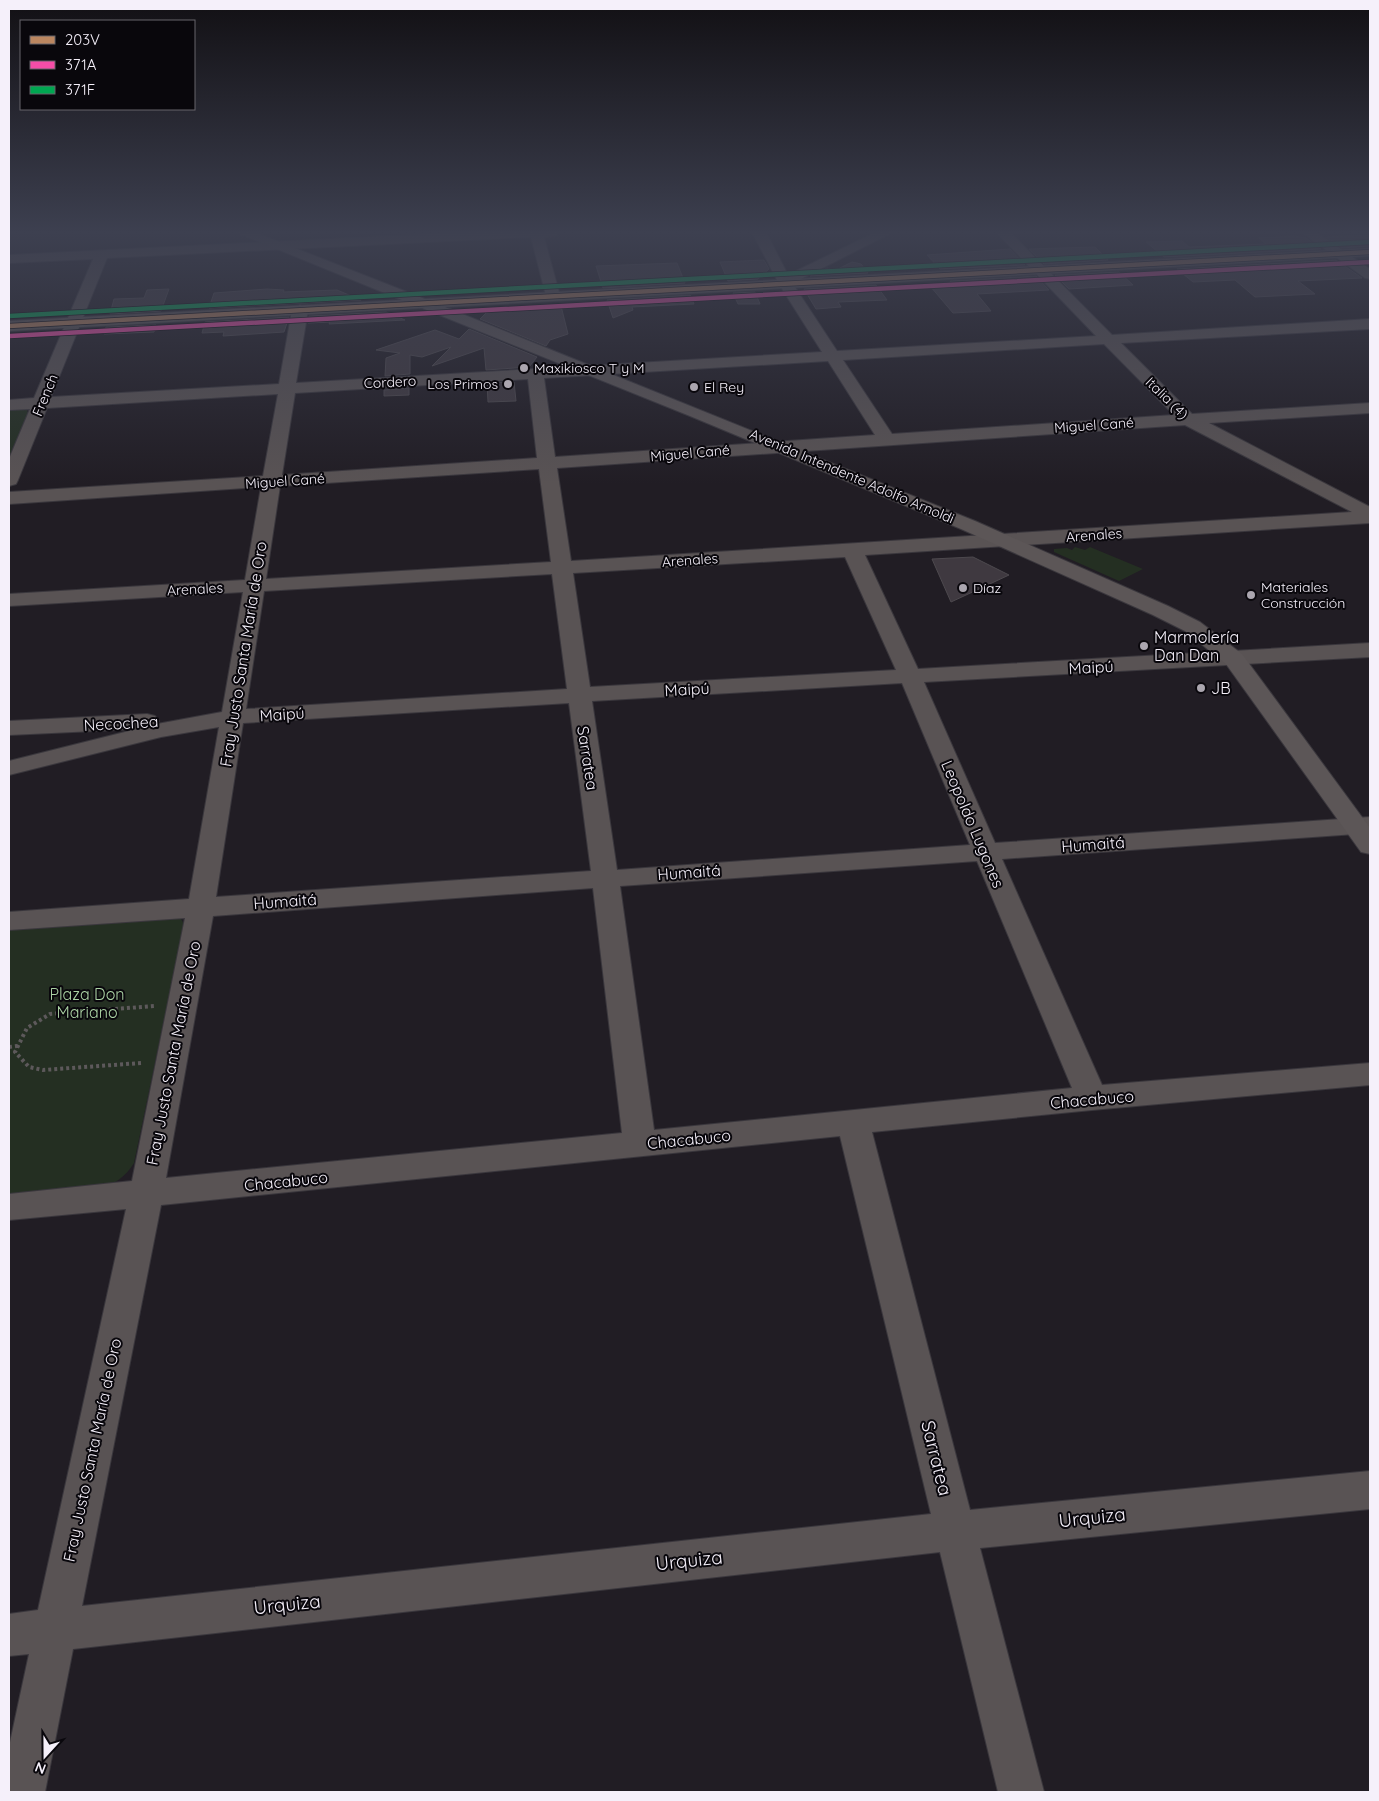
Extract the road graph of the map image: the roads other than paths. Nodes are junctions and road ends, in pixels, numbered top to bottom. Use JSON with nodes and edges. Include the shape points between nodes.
{"nodes":[{"id":1,"x":77,"y":316,"type":"edge"},
{"id":2,"x":132,"y":316,"type":"edge"},
{"id":3,"x":150,"y":316,"type":"edge"},
{"id":4,"x":299,"y":316,"type":"edge"},
{"id":5,"x":456,"y":316,"type":"edge"},
{"id":6,"x":808,"y":316,"type":"edge"},
{"id":7,"x":1085,"y":316,"type":"edge"},
{"id":8,"x":76,"y":319,"type":"junction"},
{"id":9,"x":9,"y":320,"type":"edge"},
{"id":10,"x":1370,"y":324,"type":"edge"},
{"id":11,"x":9,"y":326,"type":"edge"},
{"id":12,"x":1107,"y":338,"type":"junction"},
{"id":13,"x":831,"y":355,"type":"junction"},
{"id":14,"x":593,"y":369,"type":"junction"},
{"id":15,"x":535,"y":373,"type":"junction"},
{"id":16,"x":287,"y":388,"type":"junction"},
{"id":17,"x":42,"y":403,"type":"junction"},
{"id":18,"x":9,"y":405,"type":"edge"},
{"id":19,"x":1370,"y":408,"type":"edge"},
{"id":20,"x":1187,"y":419,"type":"junction"},
{"id":21,"x":886,"y":438,"type":"junction"},
{"id":22,"x":781,"y":446,"type":"junction"},
{"id":23,"x":547,"y":464,"type":"junction"},
{"id":24,"x":9,"y":480,"type":"edge"},
{"id":25,"x":271,"y":482,"type":"junction"},
{"id":26,"x":9,"y":498,"type":"edge"},
{"id":27,"x":1370,"y":515,"type":"edge"},
{"id":28,"x":1007,"y":542,"type":"junction"},
{"id":29,"x":852,"y":550,"type":"junction"},
{"id":30,"x":562,"y":568,"type":"junction"},
{"id":31,"x":256,"y":586,"type":"junction"},
{"id":32,"x":9,"y":600,"type":"edge"},
{"id":33,"x":1370,"y":650,"type":"edge"},
{"id":34,"x":1234,"y":658,"type":"junction"},
{"id":35,"x":911,"y":678,"type":"junction"},
{"id":36,"x":578,"y":695,"type":"junction"},
{"id":37,"x":233,"y":717,"type":"junction"},
{"id":38,"x":9,"y":728,"type":"edge"},
{"id":39,"x":9,"y":768,"type":"edge"},
{"id":40,"x":1366,"y":833,"type":"edge"},
{"id":41,"x":984,"y":851,"type":"junction"},
{"id":42,"x":606,"y":878,"type":"junction"},
{"id":43,"x":201,"y":907,"type":"junction"},
{"id":44,"x":9,"y":921,"type":"edge"},
{"id":45,"x":1370,"y":1074,"type":"edge"},
{"id":46,"x":1092,"y":1098,"type":"junction"},
{"id":47,"x":853,"y":1123,"type":"junction"},
{"id":48,"x":640,"y":1144,"type":"junction"},
{"id":49,"x":146,"y":1195,"type":"junction"},
{"id":50,"x":9,"y":1207,"type":"edge"},
{"id":51,"x":1370,"y":1490,"type":"edge"},
{"id":52,"x":955,"y":1531,"type":"junction"},
{"id":53,"x":54,"y":1630,"type":"junction"},
{"id":54,"x":9,"y":1635,"type":"edge"},
{"id":55,"x":22,"y":1792,"type":"edge"},
{"id":56,"x":1021,"y":1792,"type":"edge"}],
"edges":[{"from":1,"to":8,"type":"street","name":"French"},
{"from":2,"to":8,"type":"main road"},
{"from":3,"to":8,"type":"main road"},
{"from":4,"to":16,"type":"street","name":"Fray Justo Santa María de Oro"},
{"from":5,"to":14,"type":"main road","name":"Avenida Intendente Adolfo Arnoldi"},
{"from":6,"to":13,"type":"street"},
{"from":7,"to":12,"type":"street","name":"Italia (4)"},
{"from":8,"to":9,"type":"main road"},
{"from":8,"to":11,"type":"main road"},
{"from":8,"to":17,"type":"street","name":"French"},
{"from":10,"to":12,"type":"street","name":"Cordero"},
{"from":12,"to":13,"type":"street","name":"Cordero"},
{"from":12,"to":20,"type":"street","name":"Italia (4)"},
{"from":13,"to":14,"type":"street","name":"Cordero"},
{"from":13,"to":21,"type":"street"},
{"from":14,"to":15,"type":"street","name":"Cordero"},
{"from":14,"to":22,"type":"main road","name":"Avenida Intendente Adolfo Arnoldi"},
{"from":15,"to":16,"type":"street","name":"Cordero"},
{"from":15,"to":23,"type":"street","name":"Sarratea"},
{"from":16,"to":17,"type":"street","name":"Cordero"},
{"from":16,"to":25,"type":"street","name":"Fray Justo Santa María de Oro"},
{"from":17,"to":18,"type":"street","name":"Cordero"},
{"from":17,"to":24,"type":"street","name":"French"},
{"from":19,"to":20,"type":"street","name":"Miguel Cané"},
{"from":20,"to":21,"type":"street","name":"Miguel Cané"},
{"from":20,"to":27,"type":"street","name":"Italia (4)"},
{"from":21,"to":22,"type":"street","name":"Miguel Cané"},
{"from":22,"to":23,"type":"street","name":"Miguel Cané"},
{"from":22,"to":28,"type":"main road","name":"Avenida Intendente Adolfo Arnoldi"},
{"from":23,"to":25,"type":"street","name":"Miguel Cané"},
{"from":23,"to":30,"type":"street","name":"Sarratea"},
{"from":25,"to":26,"type":"street","name":"Miguel Cané"},
{"from":25,"to":31,"type":"street","name":"Fray Justo Santa María de Oro"},
{"from":27,"to":28,"type":"street","name":"Arenales"},
{"from":28,"to":29,"type":"street","name":"Arenales"},
{"from":28,"to":34,"type":"main road","name":"Avenida Intendente Adolfo Arnoldi","via":[[1185,622],[1220,644]]},
{"from":29,"to":30,"type":"street","name":"Arenales"},
{"from":29,"to":35,"type":"street","name":"Leopoldo Lugones"},
{"from":30,"to":31,"type":"street","name":"Arenales"},
{"from":30,"to":36,"type":"street","name":"Sarratea"},
{"from":31,"to":32,"type":"street","name":"Arenales"},
{"from":31,"to":37,"type":"street","name":"Fray Justo Santa María de Oro"},
{"from":33,"to":34,"type":"street","name":"Maipú"},
{"from":34,"to":35,"type":"street","name":"Maipú"},
{"from":34,"to":40,"type":"main road","name":"Avenida Intendente Adolfo Arnoldi"},
{"from":35,"to":36,"type":"street","name":"Maipú"},
{"from":35,"to":41,"type":"street","name":"Leopoldo Lugones"},
{"from":36,"to":37,"type":"street","name":"Maipú"},
{"from":36,"to":42,"type":"street","name":"Sarratea"},
{"from":37,"to":38,"type":"street","name":"Necochea"},
{"from":37,"to":39,"type":"street","name":"Maipú","via":[[160,730]]},
{"from":37,"to":43,"type":"street","name":"Fray Justo Santa María de Oro"},
{"from":40,"to":41,"type":"street","name":"Humaitá"},
{"from":41,"to":42,"type":"street","name":"Humaitá"},
{"from":41,"to":46,"type":"street","name":"Leopoldo Lugones"},
{"from":42,"to":43,"type":"street","name":"Humaitá"},
{"from":42,"to":48,"type":"street","name":"Sarratea"},
{"from":43,"to":44,"type":"street","name":"Humaitá"},
{"from":43,"to":49,"type":"street","name":"Fray Justo Santa María de Oro"},
{"from":45,"to":46,"type":"street","name":"Chacabuco"},
{"from":46,"to":47,"type":"street","name":"Chacabuco"},
{"from":47,"to":48,"type":"street","name":"Chacabuco"},
{"from":47,"to":52,"type":"street","name":"Sarratea"},
{"from":48,"to":49,"type":"street","name":"Chacabuco"},
{"from":49,"to":50,"type":"street","name":"Chacabuco"},
{"from":49,"to":53,"type":"street","name":"Fray Justo Santa María de Oro"},
{"from":51,"to":52,"type":"street","name":"Urquiza"},
{"from":52,"to":53,"type":"street","name":"Urquiza"},
{"from":52,"to":56,"type":"street","name":"Sarratea"},
{"from":53,"to":54,"type":"street","name":"Urquiza"},
{"from":53,"to":55,"type":"street","name":"Fray Justo Santa María de Oro"}]}
